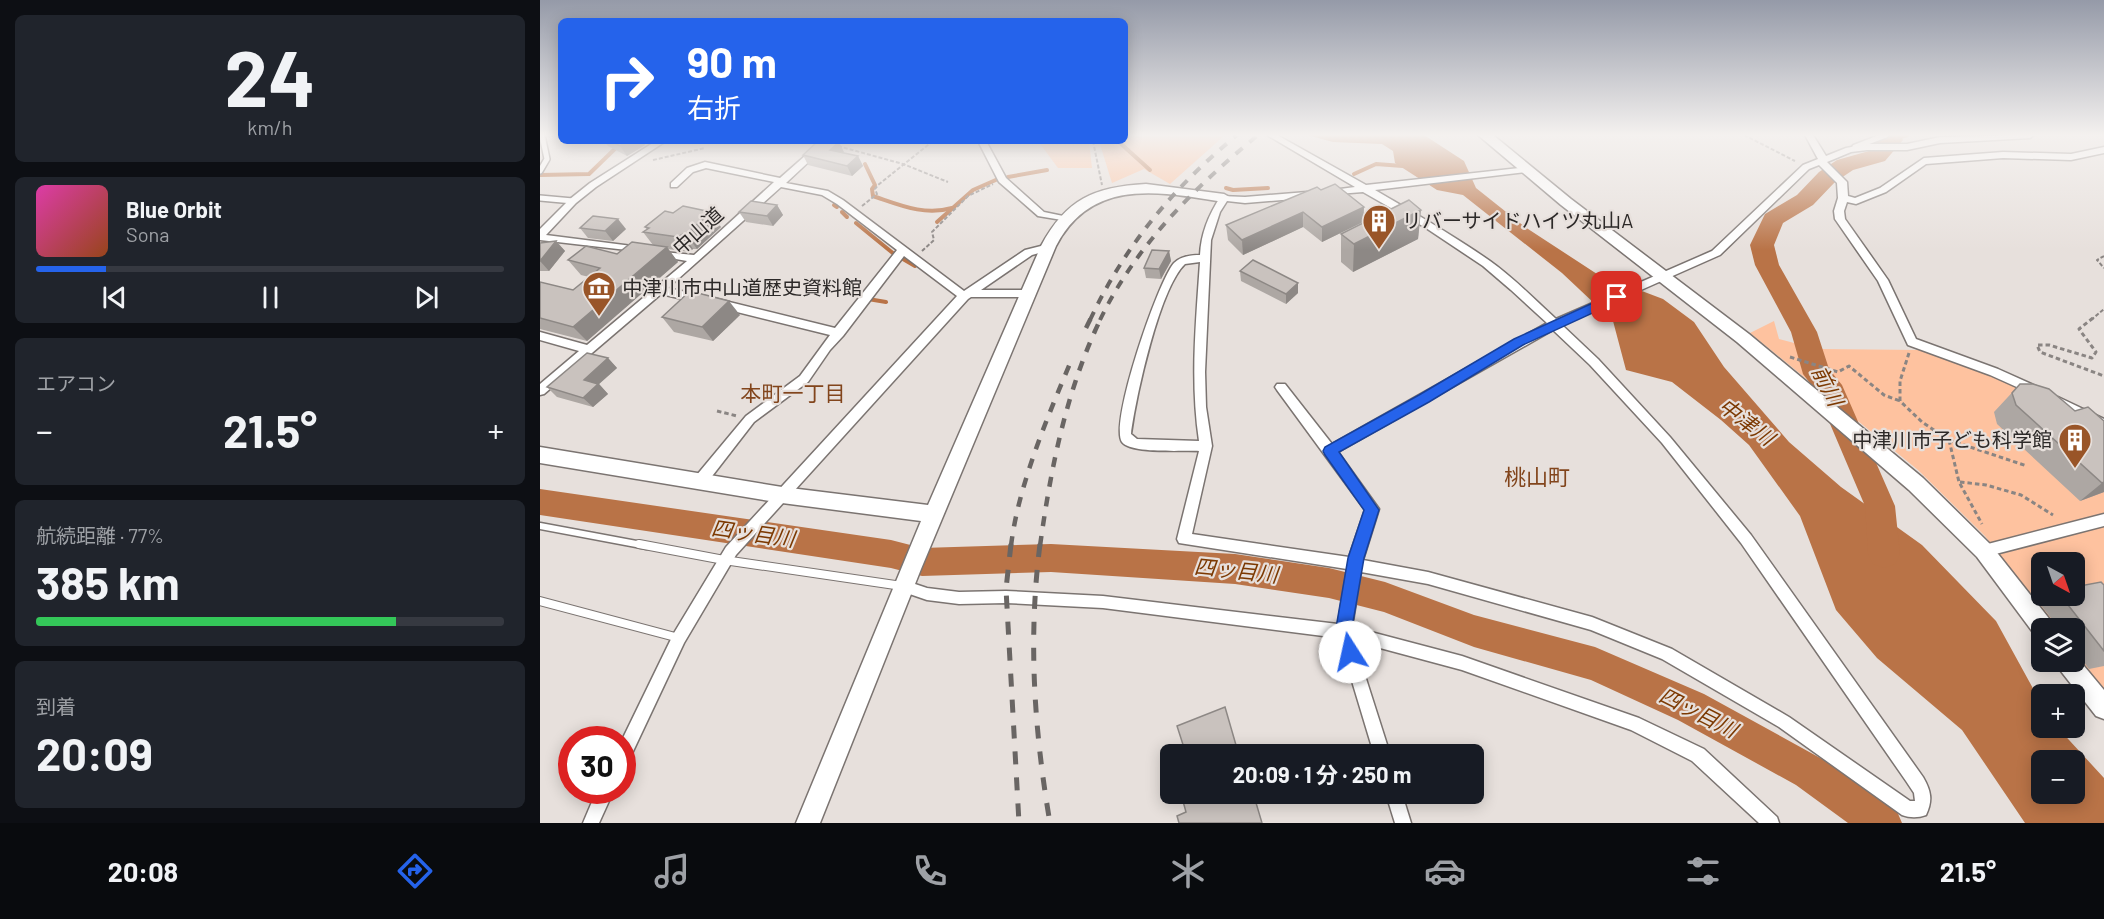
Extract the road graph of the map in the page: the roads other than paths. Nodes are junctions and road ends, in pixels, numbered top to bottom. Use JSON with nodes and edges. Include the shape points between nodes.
{"nodes":[{"id":1,"x":610,"y":173,"type":"edge"},
{"id":2,"x":686,"y":173,"type":"edge"},
{"id":3,"x":742,"y":173,"type":"edge"},
{"id":4,"x":790,"y":173,"type":"edge"},
{"id":5,"x":999,"y":173,"type":"edge"},
{"id":6,"x":1338,"y":173,"type":"edge"},
{"id":7,"x":1491,"y":173,"type":"edge"},
{"id":8,"x":1522,"y":173,"type":"edge"},
{"id":9,"x":1799,"y":173,"type":"edge"},
{"id":10,"x":1833,"y":173,"type":"edge"},
{"id":11,"x":1906,"y":173,"type":"edge"},
{"id":12,"x":780,"y":182,"type":"junction"},
{"id":13,"x":674,"y":185,"type":"dead end"},
{"id":14,"x":1363,"y":188,"type":"junction"},
{"id":15,"x":540,"y":198,"type":"edge"},
{"id":16,"x":1224,"y":198,"type":"junction"},
{"id":17,"x":1843,"y":198,"type":"junction"},
{"id":18,"x":573,"y":201,"type":"junction"},
{"id":19,"x":1065,"y":219,"type":"junction"},
{"id":20,"x":540,"y":236,"type":"edge"},
{"id":21,"x":1049,"y":247,"type":"junction"},
{"id":22,"x":902,"y":251,"type":"junction"},
{"id":23,"x":1205,"y":258,"type":"junction"},
{"id":24,"x":696,"y":259,"type":"junction"},
{"id":25,"x":1658,"y":279,"type":"junction"},
{"id":26,"x":658,"y":290,"type":"junction"},
{"id":27,"x":1030,"y":294,"type":"junction"},
{"id":28,"x":966,"y":295,"type":"junction"},
{"id":29,"x":1558,"y":322,"type":"junction"},
{"id":30,"x":839,"y":333,"type":"junction"},
{"id":31,"x":540,"y":336,"type":"edge"},
{"id":32,"x":589,"y":350,"type":"junction"},
{"id":33,"x":1281,"y":387,"type":"dead end"},
{"id":34,"x":540,"y":391,"type":"edge"},
{"id":35,"x":2104,"y":424,"type":"edge"},
{"id":36,"x":1206,"y":446,"type":"junction"},
{"id":37,"x":1330,"y":451,"type":"junction"},
{"id":38,"x":540,"y":455,"type":"edge"},
{"id":39,"x":701,"y":480,"type":"junction"},
{"id":40,"x":782,"y":495,"type":"junction"},
{"id":41,"x":932,"y":514,"type":"junction"},
{"id":42,"x":2104,"y":520,"type":"edge"},
{"id":43,"x":540,"y":526,"type":"edge"},
{"id":44,"x":1991,"y":549,"type":"junction"},
{"id":45,"x":728,"y":556,"type":"junction"},
{"id":46,"x":1354,"y":571,"type":"junction"},
{"id":47,"x":904,"y":582,"type":"junction"},
{"id":48,"x":540,"y":601,"type":"edge"},
{"id":49,"x":2036,"y":618,"type":"edge"},
{"id":50,"x":1344,"y":627,"type":"junction"},
{"id":51,"x":679,"y":638,"type":"junction"},
{"id":52,"x":2076,"y":672,"type":"edge"},
{"id":53,"x":2104,"y":708,"type":"edge"},
{"id":54,"x":636,"y":727,"type":"edge"},
{"id":55,"x":1379,"y":744,"type":"edge"},
{"id":56,"x":600,"y":804,"type":"edge"},
{"id":57,"x":1397,"y":804,"type":"edge"},
{"id":58,"x":591,"y":823,"type":"edge"},
{"id":59,"x":808,"y":823,"type":"edge"},
{"id":60,"x":1403,"y":823,"type":"edge"},
{"id":61,"x":1771,"y":823,"type":"edge"}],
"edges":[{"from":1,"to":18,"type":"street"},
{"from":2,"to":13,"type":"street"},
{"from":3,"to":12,"type":"street"},
{"from":4,"to":12,"type":"street","name":"中山道"},
{"from":5,"to":19,"type":"street","via":[[1041,214]]},
{"from":6,"to":14,"type":"street"},
{"from":7,"to":14,"type":"street"},
{"from":8,"to":25,"type":"street"},
{"from":9,"to":25,"type":"street","via":[[1716,253]]},
{"from":10,"to":17,"type":"street","via":[[1842,182]]},
{"from":11,"to":17,"type":"street","via":[[1883,190],[1856,201]]},
{"from":12,"to":22,"type":"street","via":[[825,193]]},
{"from":12,"to":24,"type":"street","name":"中山道"},
{"from":14,"to":16,"type":"street","via":[[1282,198]]},
{"from":14,"to":29,"type":"street","via":[[1487,264]]},
{"from":15,"to":18,"type":"lane"},
{"from":16,"to":19,"type":"street","via":[[1143,187],[1088,202]]},
{"from":16,"to":23,"type":"street","via":[[1211,224]]},
{"from":17,"to":35,"type":"street","via":[[1840,219],[1883,280],[1912,342],[1994,372]]},
{"from":18,"to":20,"type":"street"},
{"from":19,"to":21,"type":"street"},
{"from":20,"to":24,"type":"street"},
{"from":21,"to":27,"type":"street"},
{"from":21,"to":28,"type":"street","via":[[1029,252]]},
{"from":22,"to":28,"type":"street"},
{"from":22,"to":30,"type":"street"},
{"from":23,"to":36,"type":"street","via":[[1199,372]]},
{"from":23,"to":36,"type":"street","via":[[1183,261],[1168,282],[1146,340],[1125,434],[1135,444]]},
{"from":24,"to":26,"type":"street","name":"中山道"},
{"from":25,"to":29,"type":"street"},
{"from":25,"to":44,"type":"street","via":[[1743,338]]},
{"from":26,"to":30,"type":"street"},
{"from":26,"to":32,"type":"street","name":"中山道"},
{"from":27,"to":28,"type":"street"},
{"from":27,"to":41,"type":"street"},
{"from":28,"to":40,"type":"street"},
{"from":29,"to":37,"type":"street"},
{"from":29,"to":46,"type":"street","via":[[1666,440],[1746,539],[1912,775],[1923,793],[1920,809],[1908,808],[1784,722],[1667,654],[1592,624],[1428,578]]},
{"from":30,"to":39,"type":"street","via":[[804,379],[750,419]]},
{"from":31,"to":32,"type":"street"},
{"from":32,"to":34,"type":"street","name":"中山道"},
{"from":33,"to":37,"type":"street"},
{"from":36,"to":46,"type":"street","via":[[1184,539]]},
{"from":37,"to":46,"type":"street","via":[[1372,510]]},
{"from":38,"to":39,"type":"street"},
{"from":39,"to":40,"type":"street"},
{"from":40,"to":41,"type":"street"},
{"from":40,"to":45,"type":"street"},
{"from":41,"to":47,"type":"street"},
{"from":42,"to":44,"type":"street"},
{"from":43,"to":45,"type":"lane"},
{"from":44,"to":49,"type":"street"},
{"from":45,"to":47,"type":"lane"},
{"from":45,"to":51,"type":"street"},
{"from":46,"to":50,"type":"street"},
{"from":47,"to":50,"type":"street","via":[[927,594],[958,598],[1103,602]]},
{"from":47,"to":59,"type":"street"},
{"from":48,"to":51,"type":"lane"},
{"from":50,"to":55,"type":"street"},
{"from":50,"to":61,"type":"street","via":[[1634,723],[1698,755]]},
{"from":51,"to":54,"type":"street"},
{"from":52,"to":53,"type":"street"},
{"from":56,"to":58,"type":"street"},
{"from":57,"to":60,"type":"street"}]}
